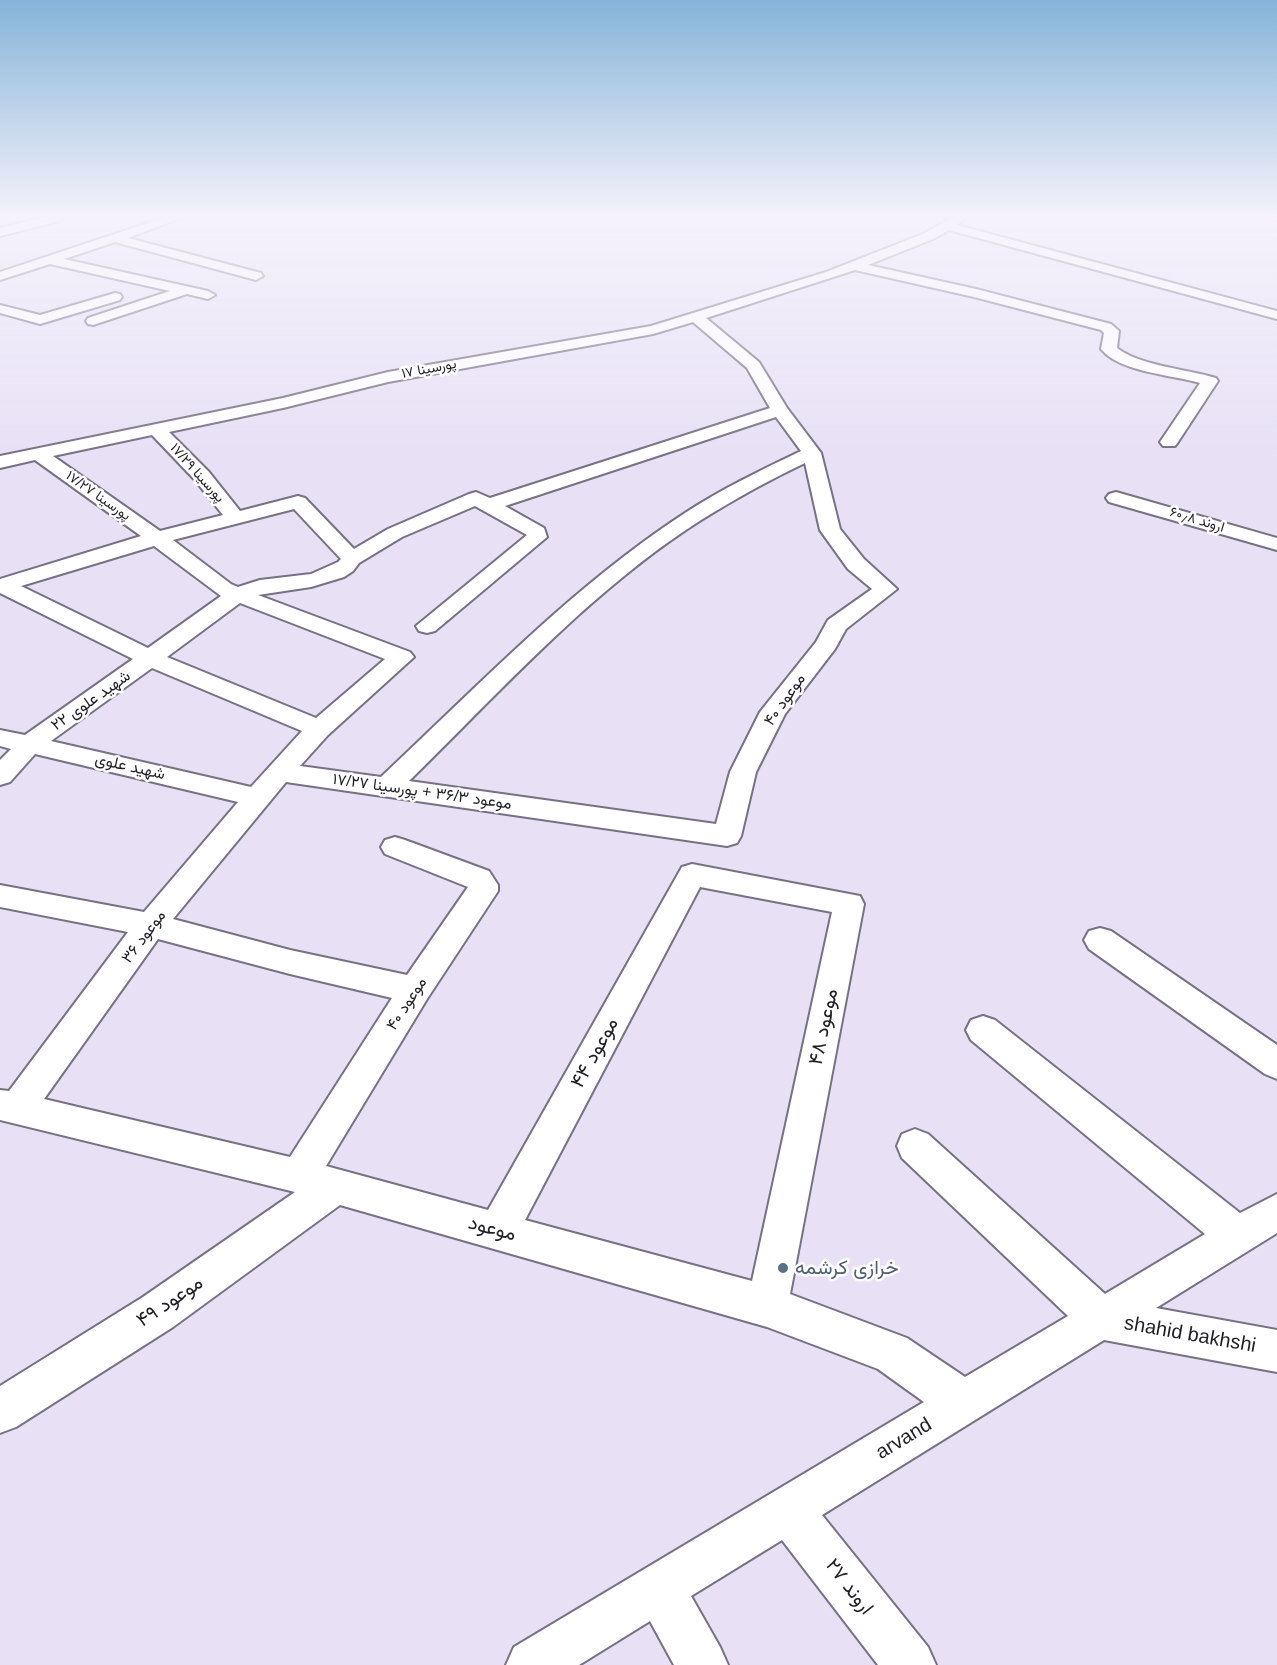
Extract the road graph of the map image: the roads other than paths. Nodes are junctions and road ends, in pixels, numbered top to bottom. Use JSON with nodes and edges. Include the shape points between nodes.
{"nodes":[{"id":1,"x":169,"y":296,"type":"edge"},
{"id":2,"x":765,"y":296,"type":"edge"},
{"id":3,"x":986,"y":296,"type":"edge"},
{"id":4,"x":1210,"y":296,"type":"edge"},
{"id":5,"x":115,"y":297,"type":"dead end"},
{"id":6,"x":0,"y":309,"type":"edge"},
{"id":7,"x":1277,"y":315,"type":"edge"},
{"id":8,"x":697,"y":318,"type":"junction"},
{"id":9,"x":91,"y":322,"type":"dead end"},
{"id":10,"x":780,"y":410,"type":"junction"},
{"id":11,"x":157,"y":430,"type":"junction"},
{"id":12,"x":1169,"y":442,"type":"dead end"},
{"id":13,"x":812,"y":453,"type":"junction"},
{"id":14,"x":38,"y":454,"type":"junction"},
{"id":15,"x":0,"y":462,"type":"edge"},
{"id":16,"x":1116,"y":498,"type":"dead end"},
{"id":17,"x":488,"y":505,"type":"junction"},
{"id":18,"x":235,"y":517,"type":"junction"},
{"id":19,"x":157,"y":538,"type":"junction"},
{"id":20,"x":1277,"y":544,"type":"edge"},
{"id":21,"x":352,"y":559,"type":"junction"},
{"id":22,"x":1,"y":585,"type":"edge"},
{"id":23,"x":237,"y":595,"type":"junction"},
{"id":24,"x":427,"y":626,"type":"dead end"},
{"id":25,"x":402,"y":657,"type":"joint"},
{"id":26,"x":152,"y":658,"type":"junction"},
{"id":27,"x":319,"y":729,"type":"junction"},
{"id":28,"x":0,"y":738,"type":"edge"},
{"id":29,"x":30,"y":744,"type":"junction"},
{"id":30,"x":279,"y":772,"type":"junction"},
{"id":31,"x":0,"y":776,"type":"edge"},
{"id":32,"x":387,"y":788,"type":"junction"},
{"id":33,"x":259,"y":798,"type":"junction"},
{"id":34,"x":565,"y":813,"type":"joint"},
{"id":35,"x":395,"y":847,"type":"dead end"},
{"id":36,"x":692,"y":875,"type":"joint"},
{"id":37,"x":0,"y":896,"type":"edge"},
{"id":38,"x":151,"y":925,"type":"junction"},
{"id":39,"x":1100,"y":940,"type":"dead end"},
{"id":40,"x":415,"y":990,"type":"junction"},
{"id":41,"x":983,"y":1030,"type":"dead end"},
{"id":42,"x":1277,"y":1064,"type":"edge"},
{"id":43,"x":9,"y":1106,"type":"edge"},
{"id":44,"x":915,"y":1146,"type":"dead end"},
{"id":45,"x":317,"y":1181,"type":"junction"},
{"id":46,"x":1277,"y":1212,"type":"edge"},
{"id":47,"x":498,"y":1231,"type":"junction"},
{"id":48,"x":1238,"y":1236,"type":"junction"},
{"id":49,"x":767,"y":1306,"type":"junction"},
{"id":50,"x":1102,"y":1319,"type":"junction"},
{"id":51,"x":1277,"y":1351,"type":"edge"},
{"id":52,"x":964,"y":1403,"type":"junction"},
{"id":53,"x":0,"y":1411,"type":"edge"},
{"id":54,"x":788,"y":1510,"type":"junction"},
{"id":55,"x":659,"y":1588,"type":"junction"},
{"id":56,"x":532,"y":1665,"type":"edge"},
{"id":57,"x":702,"y":1665,"type":"edge"},
{"id":58,"x":910,"y":1665,"type":"edge"}],
"edges":[{"from":1,"to":9,"type":"street"},
{"from":2,"to":8,"type":"street","name":"پورسینا ۱۷"},
{"from":3,"to":12,"type":"street","via":[[1106,327],[1112,331],[1109,349],[1113,354],[1210,381]]},
{"from":4,"to":7,"type":"street"},
{"from":5,"to":6,"type":"street","via":[[40,320]]},
{"from":8,"to":10,"type":"street","via":[[753,365]]},
{"from":8,"to":11,"type":"street","name":"پورسینا ۱۷","via":[[643,332],[388,377]]},
{"from":10,"to":13,"type":"street"},
{"from":10,"to":17,"type":"street"},
{"from":11,"to":14,"type":"street","name":"پورسینا ۱۷"},
{"from":11,"to":18,"type":"street","name":"پورسینا ۱۷/۲۹"},
{"from":13,"to":32,"type":"street","via":[[742,486],[632,558]]},
{"from":13,"to":34,"type":"street","name":"موعود ۴۰","via":[[830,530],[856,564],[886,589],[836,625],[827,644],[773,712],[743,772],[727,836]]},
{"from":14,"to":15,"type":"street","name":"پورسینا ۱۷"},
{"from":14,"to":19,"type":"street","name":"پورسینا ۱۷/۲۷"},
{"from":16,"to":20,"type":"street","name":"اروند ۶۰٫۸"},
{"from":17,"to":21,"type":"street","via":[[474,498],[394,533]]},
{"from":17,"to":24,"type":"street","via":[[538,535]]},
{"from":18,"to":19,"type":"street"},
{"from":18,"to":21,"type":"street","via":[[298,502]]},
{"from":19,"to":22,"type":"street"},
{"from":19,"to":23,"type":"street","name":"پورسینا ۱۷/۲۷"},
{"from":21,"to":23,"type":"street","via":[[327,577]]},
{"from":22,"to":26,"type":"street"},
{"from":23,"to":25,"type":"street","name":"پورسینا ۱۷/۲۷"},
{"from":23,"to":26,"type":"street","name":"شهید علوی ۲۲"},
{"from":25,"to":27,"type":"street","name":"موعود ۳۶"},
{"from":26,"to":27,"type":"street"},
{"from":26,"to":29,"type":"street","name":"شهید علوی ۲۲"},
{"from":27,"to":30,"type":"street","name":"موعود ۳۶"},
{"from":28,"to":29,"type":"street","name":"شهید علوی"},
{"from":29,"to":31,"type":"street","name":"شهید علوی ۲۲"},
{"from":29,"to":33,"type":"street","name":"شهید علوی"},
{"from":30,"to":32,"type":"street","name":"موعود ۳۶/۳ + پورسینا ۱۷/۲۷"},
{"from":30,"to":33,"type":"street","name":"موعود ۳۶"},
{"from":32,"to":34,"type":"street","name":"موعود ۳۶/۳ + پورسینا ۱۷/۲۷"},
{"from":33,"to":38,"type":"street","name":"موعود ۳۶"},
{"from":35,"to":40,"type":"street","name":"موعود ۴۰","via":[[478,879],[483,885],[483,891]]},
{"from":36,"to":47,"type":"street","name":"موعود ۴۴"},
{"from":36,"to":49,"type":"street","name":"موعود ۴۸","via":[[849,904]]},
{"from":37,"to":38,"type":"street"},
{"from":38,"to":40,"type":"street"},
{"from":38,"to":43,"type":"street","name":"موعود ۳۶"},
{"from":39,"to":42,"type":"street"},
{"from":40,"to":45,"type":"street","name":"موعود ۴۰"},
{"from":41,"to":48,"type":"street"},
{"from":43,"to":45,"type":"street","name":"موعود"},
{"from":44,"to":50,"type":"street"},
{"from":45,"to":47,"type":"street","name":"موعود"},
{"from":45,"to":53,"type":"street","name":"موعود ۴۹","via":[[158,1312]]},
{"from":46,"to":48,"type":"street","name":"arvand"},
{"from":47,"to":49,"type":"street","name":"موعود"},
{"from":48,"to":50,"type":"street","name":"arvand"},
{"from":49,"to":52,"type":"street","name":"موعود","via":[[892,1353]]},
{"from":50,"to":51,"type":"street","name":"shahid bakhshi"},
{"from":50,"to":52,"type":"street","name":"arvand"},
{"from":52,"to":54,"type":"street","name":"arvand"},
{"from":54,"to":55,"type":"street","name":"arvand"},
{"from":54,"to":58,"type":"street","name":"اروند ۲۷"},
{"from":55,"to":56,"type":"street","name":"arvand"},
{"from":55,"to":57,"type":"street"}]}
